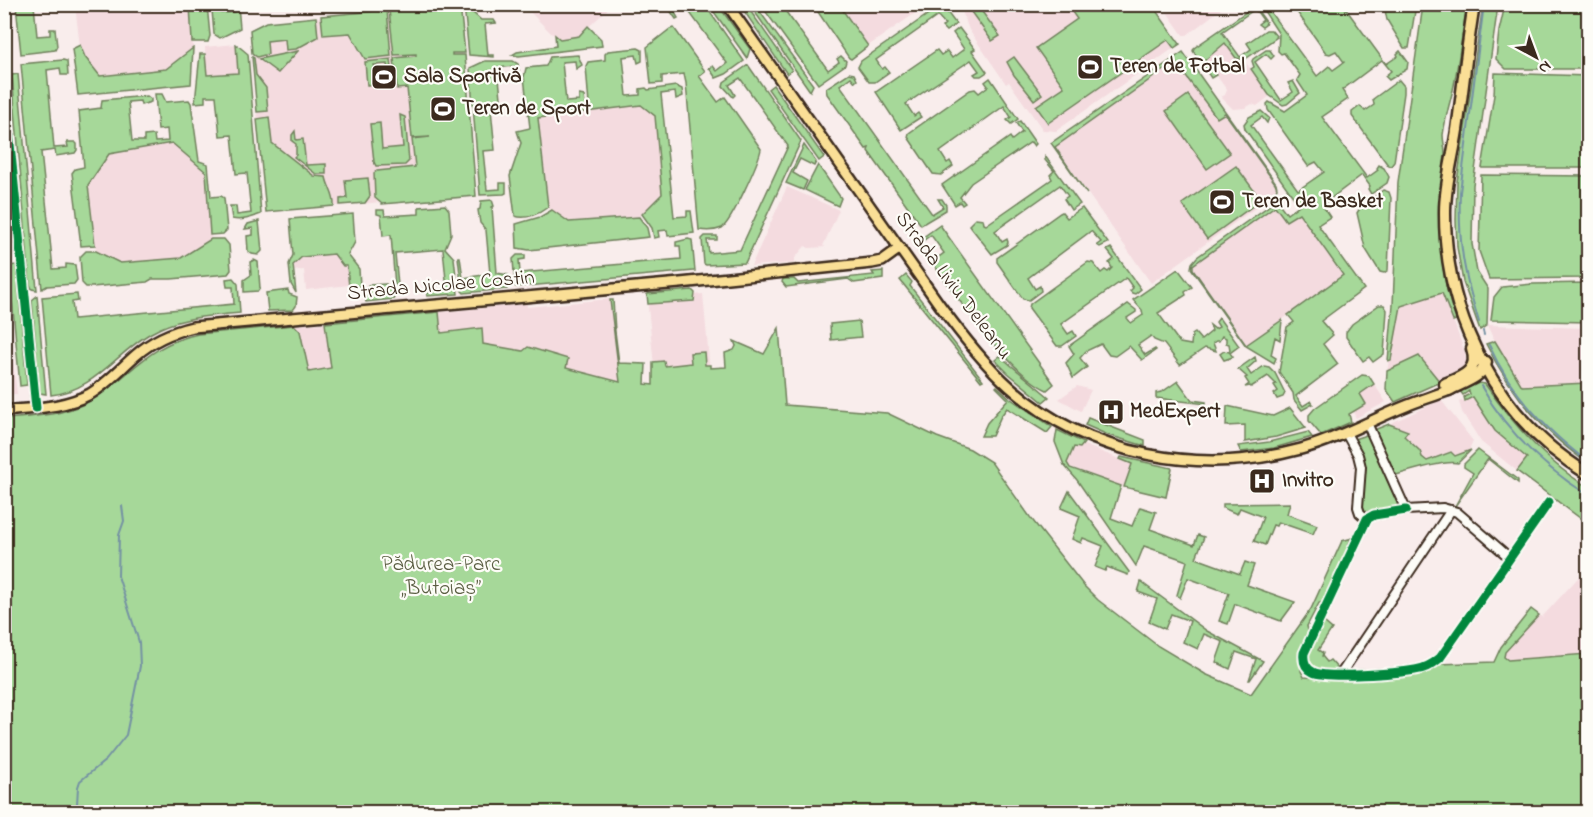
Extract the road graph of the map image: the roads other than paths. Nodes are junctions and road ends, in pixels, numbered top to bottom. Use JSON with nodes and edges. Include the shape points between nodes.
{"nodes":[{"id":1,"x":727,"y":4,"type":"edge"},
{"id":2,"x":1474,"y":4,"type":"edge"},
{"id":3,"x":4,"y":83,"type":"edge"},
{"id":4,"x":6,"y":110,"type":"edge"},
{"id":5,"x":1452,"y":159,"type":"junction"},
{"id":6,"x":1446,"y":242,"type":"junction"},
{"id":7,"x":900,"y":249,"type":"junction"},
{"id":8,"x":1485,"y":369,"type":"junction"},
{"id":9,"x":1448,"y":385,"type":"junction"},
{"id":10,"x":36,"y":408,"type":"junction"},
{"id":11,"x":4,"y":411,"type":"edge"},
{"id":12,"x":1367,"y":423,"type":"junction"},
{"id":13,"x":1346,"y":433,"type":"junction"},
{"id":14,"x":1564,"y":458,"type":"junction"},
{"id":15,"x":1588,"y":474,"type":"edge"},
{"id":16,"x":1549,"y":502,"type":"dead end"},
{"id":17,"x":1406,"y":510,"type":"junction"},
{"id":18,"x":1451,"y":510,"type":"junction"},
{"id":19,"x":1367,"y":519,"type":"junction"},
{"id":20,"x":1510,"y":558,"type":"junction"},
{"id":21,"x":1340,"y":675,"type":"junction"}],
"edges":[{"from":1,"to":7,"type":"main road","name":"Strada Liviu Deleanu"},
{"from":2,"to":5,"type":"highway"},
{"from":3,"to":4,"type":"street"},
{"from":4,"to":10,"type":"street"},
{"from":5,"to":6,"type":"highway","via":[[1446,195]]},
{"from":5,"to":8,"type":"highway","via":[[1448,221],[1453,269],[1464,315],[1486,362]]},
{"from":5,"to":14,"type":"highway","via":[[1453,244],[1468,315],[1507,389]]},
{"from":6,"to":8,"type":"highway","via":[[1457,306]]},
{"from":6,"to":9,"type":"highway","via":[[1446,269],[1456,310],[1474,356],[1469,372]]},
{"from":7,"to":10,"type":"main road","name":"Strada Nicolae Costin","via":[[882,261],[865,264],[193,327],[154,342],[90,394]]},
{"from":7,"to":13,"type":"main road","name":"Strada Liviu Deleanu","via":[[979,355],[1010,386],[1059,421],[1104,442],[1158,457],[1221,461],[1280,454]]},
{"from":8,"to":9,"type":"highway"},
{"from":8,"to":14,"type":"highway"},
{"from":9,"to":12,"type":"main road","name":"Strada Liviu Deleanu"},
{"from":9,"to":14,"type":"highway","via":[[1488,382],[1538,441]]},
{"from":10,"to":11,"type":"main road","name":"Strada Nicolae Costin"},
{"from":12,"to":13,"type":"main road","name":"Strada Liviu Deleanu"},
{"from":12,"to":17,"type":"street"},
{"from":13,"to":19,"type":"street","via":[[1360,461],[1358,507]]},
{"from":14,"to":15,"type":"highway"},
{"from":16,"to":20,"type":"street"},
{"from":17,"to":18,"type":"street"},
{"from":17,"to":19,"type":"street"},
{"from":18,"to":20,"type":"street","via":[[1463,515]]},
{"from":18,"to":21,"type":"street"},
{"from":19,"to":21,"type":"street","via":[[1304,653],[1304,662],[1311,671]]},
{"from":20,"to":21,"type":"street","via":[[1435,663],[1415,670]]}]}
